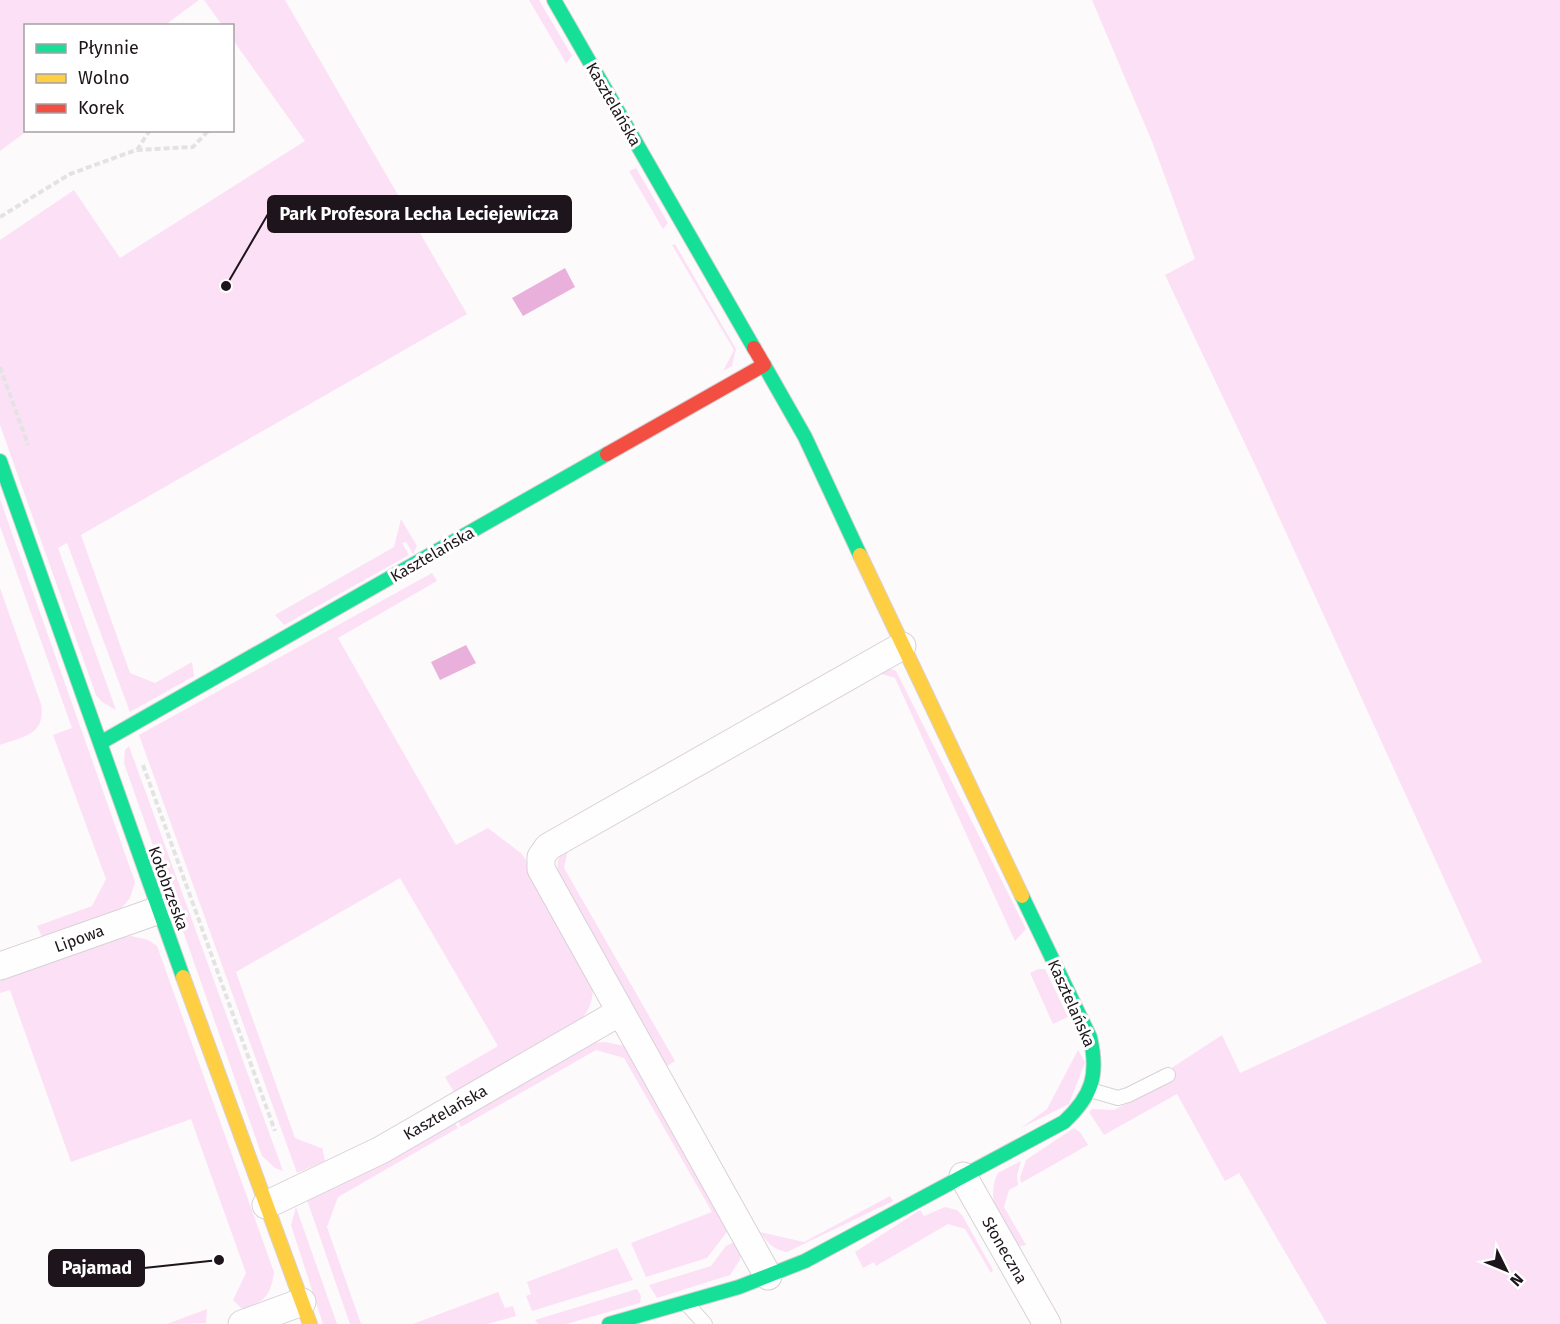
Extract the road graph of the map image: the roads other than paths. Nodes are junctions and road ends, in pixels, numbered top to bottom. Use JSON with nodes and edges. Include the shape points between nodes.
{"nodes":[{"id":1,"x":554,"y":0,"type":"edge"},
{"id":2,"x":764,"y":365,"type":"junction"},
{"id":3,"x":0,"y":461,"type":"edge"},
{"id":4,"x":902,"y":646,"type":"junction"},
{"id":5,"x":100,"y":742,"type":"junction"},
{"id":6,"x":159,"y":910,"type":"junction"},
{"id":7,"x":0,"y":966,"type":"edge"},
{"id":8,"x":620,"y":1012,"type":"junction"},
{"id":9,"x":1168,"y":1075,"type":"dead end"},
{"id":10,"x":1090,"y":1090,"type":"junction"},
{"id":11,"x":963,"y":1176,"type":"junction"},
{"id":12,"x":266,"y":1205,"type":"junction"},
{"id":13,"x":768,"y":1276,"type":"junction"},
{"id":14,"x":686,"y":1302,"type":"junction"},
{"id":15,"x":306,"y":1313,"type":"edge"},
{"id":16,"x":242,"y":1324,"type":"edge"},
{"id":17,"x":609,"y":1324,"type":"edge"},
{"id":18,"x":705,"y":1324,"type":"edge"},
{"id":19,"x":1047,"y":1324,"type":"edge"}],
"edges":[{"from":1,"to":2,"type":"street","name":"Kasztelańska"},
{"from":2,"to":4,"type":"street","name":"Kasztelańska","via":[[805,437]]},
{"from":2,"to":5,"type":"street","name":"Kasztelańska"},
{"from":3,"to":5,"type":"street","name":"Kołobrzeska"},
{"from":4,"to":8,"type":"street","via":[[548,847],[541,857],[541,868]]},
{"from":4,"to":10,"type":"street","name":"Kasztelańska","via":[[1089,1037],[1095,1065]]},
{"from":5,"to":6,"type":"street","name":"Kołobrzeska"},
{"from":6,"to":7,"type":"street","name":"Lipowa"},
{"from":6,"to":12,"type":"street","name":"Kołobrzeska"},
{"from":8,"to":12,"type":"street","name":"Kasztelańska","via":[[381,1150]]},
{"from":8,"to":13,"type":"street"},
{"from":9,"to":10,"type":"lane","via":[[1118,1098]]},
{"from":10,"to":11,"type":"street","name":"Kasztelańska","via":[[1076,1113],[1064,1122]]},
{"from":11,"to":13,"type":"street","name":"Kasztelańska"},
{"from":11,"to":19,"type":"street","name":"Słoneczna"},
{"from":12,"to":15,"type":"street","name":"Kołobrzeska"},
{"from":13,"to":14,"type":"street","name":"Kasztelańska"},
{"from":14,"to":17,"type":"street","name":"Kasztelańska"},
{"from":14,"to":18,"type":"lane"},
{"from":15,"to":16,"type":"street"}]}
